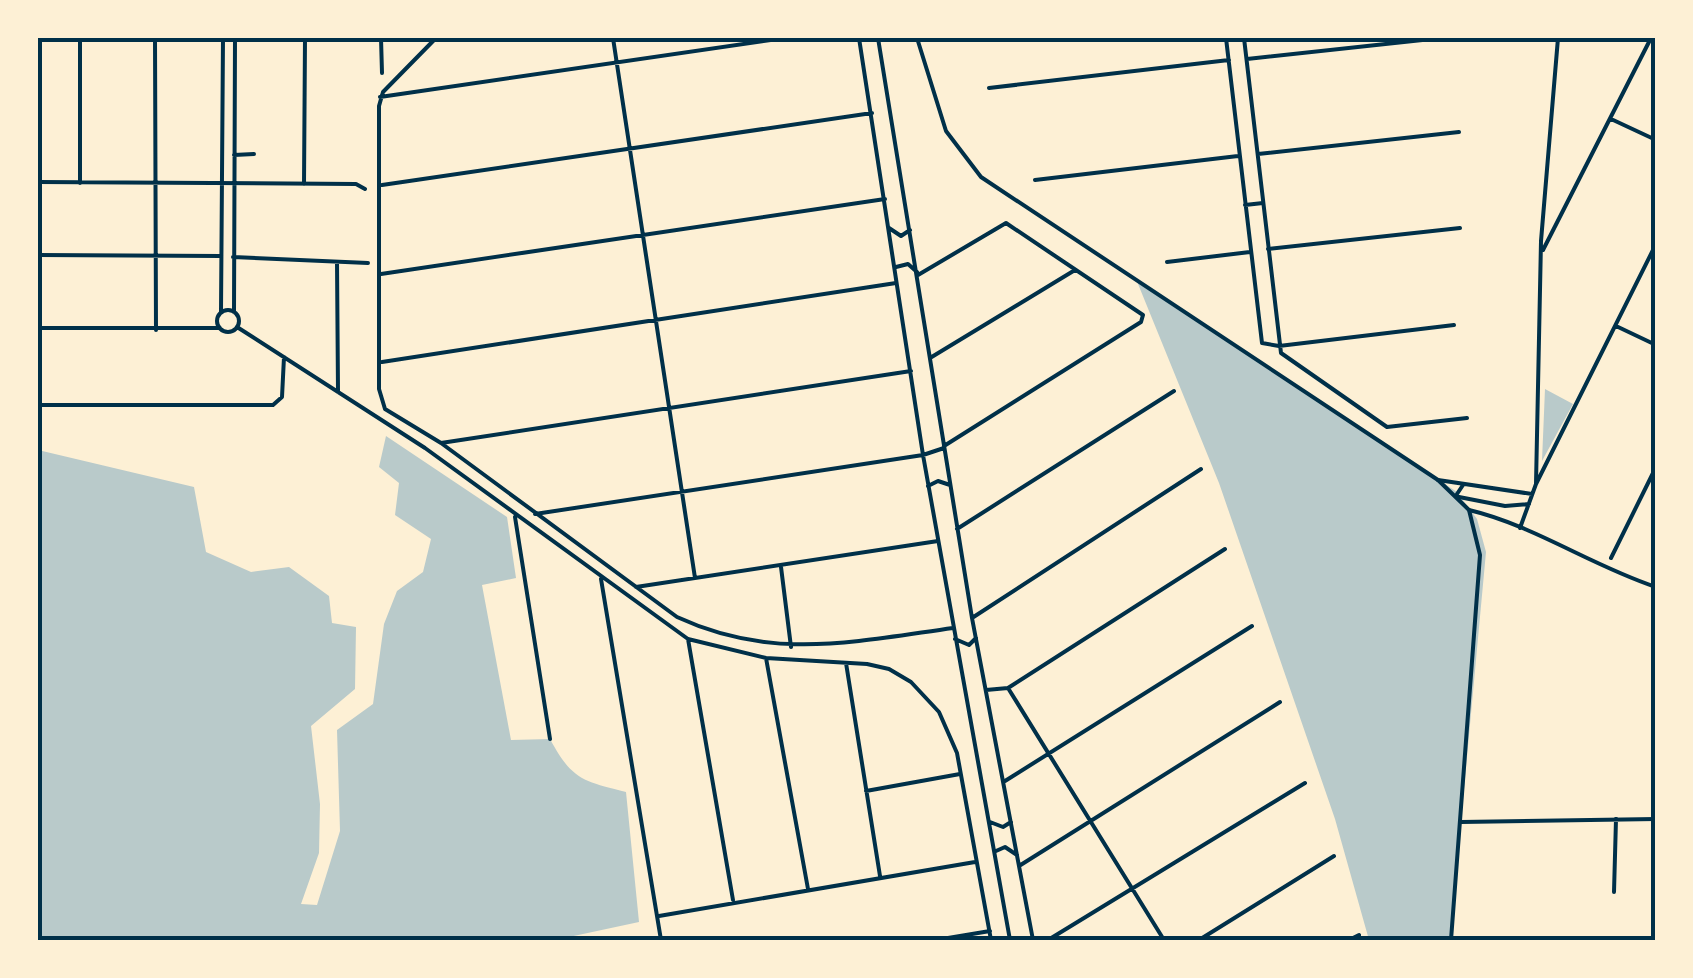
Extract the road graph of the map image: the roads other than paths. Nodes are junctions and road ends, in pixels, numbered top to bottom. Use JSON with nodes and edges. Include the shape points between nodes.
{"nodes":[{"id":1,"x":80,"y":38,"type":"edge"},
{"id":2,"x":155,"y":38,"type":"edge"},
{"id":3,"x":222,"y":38,"type":"edge"},
{"id":4,"x":236,"y":38,"type":"edge"},
{"id":5,"x":305,"y":38,"type":"edge"},
{"id":6,"x":381,"y":38,"type":"edge"},
{"id":7,"x":436,"y":38,"type":"edge"},
{"id":8,"x":612,"y":38,"type":"edge"},
{"id":9,"x":785,"y":38,"type":"edge"},
{"id":10,"x":860,"y":38,"type":"edge"},
{"id":11,"x":878,"y":38,"type":"edge"},
{"id":12,"x":917,"y":38,"type":"edge"},
{"id":13,"x":1226,"y":38,"type":"edge"},
{"id":14,"x":1244,"y":38,"type":"edge"},
{"id":15,"x":1441,"y":38,"type":"edge"},
{"id":16,"x":1558,"y":38,"type":"edge"},
{"id":17,"x":1652,"y":38,"type":"edge"},
{"id":18,"x":1229,"y":60,"type":"junction"},
{"id":19,"x":1247,"y":60,"type":"junction"},
{"id":20,"x":616,"y":64,"type":"junction"},
{"id":21,"x":382,"y":74,"type":"dead end"},
{"id":22,"x":989,"y":88,"type":"dead end"},
{"id":23,"x":380,"y":97,"type":"junction"},
{"id":24,"x":1252,"y":110,"type":"junction"},
{"id":25,"x":1236,"y":112,"type":"junction"},
{"id":26,"x":872,"y":113,"type":"junction"},
{"id":27,"x":1610,"y":119,"type":"junction"},
{"id":28,"x":1460,"y":132,"type":"dead end"},
{"id":29,"x":1656,"y":140,"type":"edge"},
{"id":30,"x":630,"y":151,"type":"junction"},
{"id":31,"x":254,"y":154,"type":"dead end"},
{"id":32,"x":1258,"y":154,"type":"junction"},
{"id":33,"x":234,"y":155,"type":"junction"},
{"id":34,"x":1238,"y":156,"type":"junction"},
{"id":35,"x":1035,"y":180,"type":"dead end"},
{"id":36,"x":38,"y":182,"type":"edge"},
{"id":37,"x":80,"y":183,"type":"junction"},
{"id":38,"x":154,"y":183,"type":"junction"},
{"id":39,"x":222,"y":183,"type":"junction"},
{"id":40,"x":234,"y":183,"type":"junction"},
{"id":41,"x":304,"y":184,"type":"junction"},
{"id":42,"x":380,"y":186,"type":"junction"},
{"id":43,"x":365,"y":189,"type":"dead end"},
{"id":44,"x":885,"y":199,"type":"junction"},
{"id":45,"x":1263,"y":204,"type":"junction"},
{"id":46,"x":1245,"y":205,"type":"junction"},
{"id":47,"x":889,"y":228,"type":"junction"},
{"id":48,"x":1460,"y":228,"type":"dead end"},
{"id":49,"x":911,"y":229,"type":"junction"},
{"id":50,"x":643,"y":235,"type":"junction"},
{"id":51,"x":1656,"y":244,"type":"edge"},
{"id":52,"x":1268,"y":249,"type":"junction"},
{"id":53,"x":1543,"y":250,"type":"junction"},
{"id":54,"x":1250,"y":252,"type":"junction"},
{"id":55,"x":38,"y":256,"type":"edge"},
{"id":56,"x":153,"y":256,"type":"junction"},
{"id":57,"x":221,"y":256,"type":"junction"},
{"id":58,"x":233,"y":257,"type":"junction"},
{"id":59,"x":337,"y":262,"type":"junction"},
{"id":60,"x":1167,"y":262,"type":"dead end"},
{"id":61,"x":368,"y":263,"type":"dead end"},
{"id":62,"x":895,"y":269,"type":"junction"},
{"id":63,"x":1076,"y":270,"type":"junction"},
{"id":64,"x":380,"y":274,"type":"junction"},
{"id":65,"x":918,"y":274,"type":"junction"},
{"id":66,"x":896,"y":283,"type":"junction"},
{"id":67,"x":221,"y":312,"type":"junction"},
{"id":68,"x":234,"y":312,"type":"junction"},
{"id":69,"x":655,"y":322,"type":"junction"},
{"id":70,"x":1454,"y":325,"type":"dead end"},
{"id":71,"x":1616,"y":326,"type":"junction"},
{"id":72,"x":238,"y":327,"type":"junction"},
{"id":73,"x":38,"y":328,"type":"edge"},
{"id":74,"x":220,"y":328,"type":"junction"},
{"id":75,"x":156,"y":330,"type":"junction"},
{"id":76,"x":1656,"y":345,"type":"edge"},
{"id":77,"x":1279,"y":346,"type":"junction"},
{"id":78,"x":284,"y":357,"type":"junction"},
{"id":79,"x":930,"y":358,"type":"junction"},
{"id":80,"x":380,"y":363,"type":"junction"},
{"id":81,"x":911,"y":371,"type":"junction"},
{"id":82,"x":1174,"y":391,"type":"dead end"},
{"id":83,"x":338,"y":392,"type":"junction"},
{"id":84,"x":38,"y":404,"type":"edge"},
{"id":85,"x":668,"y":406,"type":"junction"},
{"id":86,"x":1467,"y":418,"type":"dead end"},
{"id":87,"x":442,"y":443,"type":"junction"},
{"id":88,"x":944,"y":447,"type":"junction"},
{"id":89,"x":923,"y":455,"type":"junction"},
{"id":90,"x":1656,"y":467,"type":"edge"},
{"id":91,"x":1201,"y":469,"type":"dead end"},
{"id":92,"x":1438,"y":480,"type":"junction"},
{"id":93,"x":1536,"y":484,"type":"junction"},
{"id":94,"x":950,"y":485,"type":"junction"},
{"id":95,"x":1463,"y":485,"type":"junction"},
{"id":96,"x":928,"y":486,"type":"junction"},
{"id":97,"x":1487,"y":489,"type":"junction"},
{"id":98,"x":681,"y":492,"type":"junction"},
{"id":99,"x":1532,"y":494,"type":"junction"},
{"id":100,"x":1458,"y":496,"type":"junction"},
{"id":101,"x":1484,"y":501,"type":"junction"},
{"id":102,"x":1529,"y":504,"type":"junction"},
{"id":103,"x":1469,"y":510,"type":"junction"},
{"id":104,"x":534,"y":514,"type":"junction"},
{"id":105,"x":515,"y":517,"type":"junction"},
{"id":106,"x":1520,"y":528,"type":"junction"},
{"id":107,"x":957,"y":529,"type":"junction"},
{"id":108,"x":938,"y":541,"type":"junction"},
{"id":109,"x":1225,"y":550,"type":"dead end"},
{"id":110,"x":1611,"y":558,"type":"dead end"},
{"id":111,"x":780,"y":565,"type":"junction"},
{"id":112,"x":695,"y":578,"type":"junction"},
{"id":113,"x":601,"y":579,"type":"junction"},
{"id":114,"x":636,"y":588,"type":"junction"},
{"id":115,"x":1656,"y":588,"type":"edge"},
{"id":116,"x":972,"y":618,"type":"junction"},
{"id":117,"x":1252,"y":626,"type":"dead end"},
{"id":118,"x":953,"y":628,"type":"junction"},
{"id":119,"x":976,"y":638,"type":"junction"},
{"id":120,"x":688,"y":639,"type":"junction"},
{"id":121,"x":956,"y":639,"type":"junction"},
{"id":122,"x":791,"y":647,"type":"junction"},
{"id":123,"x":766,"y":658,"type":"junction"},
{"id":124,"x":846,"y":663,"type":"junction"},
{"id":125,"x":1008,"y":688,"type":"junction"},
{"id":126,"x":986,"y":690,"type":"junction"},
{"id":127,"x":1280,"y":702,"type":"dead end"},
{"id":128,"x":550,"y":740,"type":"dead end"},
{"id":129,"x":1050,"y":753,"type":"junction"},
{"id":130,"x":961,"y":774,"type":"junction"},
{"id":131,"x":1006,"y":781,"type":"junction"},
{"id":132,"x":1305,"y":782,"type":"dead end"},
{"id":133,"x":866,"y":790,"type":"junction"},
{"id":134,"x":1616,"y":820,"type":"junction"},
{"id":135,"x":1656,"y":820,"type":"edge"},
{"id":136,"x":1090,"y":821,"type":"junction"},
{"id":137,"x":990,"y":822,"type":"junction"},
{"id":138,"x":1011,"y":822,"type":"junction"},
{"id":139,"x":1462,"y":822,"type":"junction"},
{"id":140,"x":995,"y":852,"type":"junction"},
{"id":141,"x":1017,"y":855,"type":"junction"},
{"id":142,"x":1334,"y":856,"type":"dead end"},
{"id":143,"x":977,"y":862,"type":"junction"},
{"id":144,"x":1019,"y":866,"type":"junction"},
{"id":145,"x":880,"y":878,"type":"junction"},
{"id":146,"x":808,"y":889,"type":"junction"},
{"id":147,"x":1132,"y":889,"type":"junction"},
{"id":148,"x":1614,"y":892,"type":"dead end"},
{"id":149,"x":733,"y":902,"type":"junction"},
{"id":150,"x":659,"y":916,"type":"junction"},
{"id":151,"x":990,"y":931,"type":"junction"},
{"id":152,"x":1359,"y":934,"type":"dead end"},
{"id":153,"x":661,"y":940,"type":"edge"},
{"id":154,"x":936,"y":940,"type":"edge"},
{"id":155,"x":991,"y":940,"type":"edge"},
{"id":156,"x":1010,"y":940,"type":"edge"},
{"id":157,"x":1033,"y":940,"type":"edge"},
{"id":158,"x":1048,"y":940,"type":"edge"},
{"id":159,"x":1164,"y":940,"type":"edge"},
{"id":160,"x":1199,"y":940,"type":"edge"},
{"id":161,"x":1349,"y":940,"type":"edge"},
{"id":162,"x":1451,"y":940,"type":"edge"}],
"edges":[{"from":1,"to":37,"type":"street"},
{"from":2,"to":38,"type":"street"},
{"from":3,"to":39,"type":"street"},
{"from":4,"to":33,"type":"street"},
{"from":5,"to":41,"type":"street"},
{"from":6,"to":21,"type":"street"},
{"from":7,"to":23,"type":"street"},
{"from":8,"to":20,"type":"street"},
{"from":9,"to":20,"type":"street"},
{"from":10,"to":26,"type":"street"},
{"from":11,"to":49,"type":"street"},
{"from":12,"to":92,"type":"street","via":[[946,131],[981,177]]},
{"from":13,"to":18,"type":"street"},
{"from":14,"to":19,"type":"street"},
{"from":15,"to":19,"type":"street"},
{"from":16,"to":53,"type":"street"},
{"from":17,"to":27,"type":"street"},
{"from":18,"to":22,"type":"street"},
{"from":18,"to":25,"type":"street"},
{"from":19,"to":24,"type":"street"},
{"from":20,"to":23,"type":"street"},
{"from":20,"to":30,"type":"street"},
{"from":23,"to":42,"type":"street"},
{"from":24,"to":25,"type":"street"},
{"from":24,"to":32,"type":"street"},
{"from":25,"to":34,"type":"street"},
{"from":26,"to":30,"type":"street"},
{"from":26,"to":44,"type":"street"},
{"from":27,"to":29,"type":"street"},
{"from":27,"to":53,"type":"street"},
{"from":28,"to":32,"type":"street"},
{"from":30,"to":42,"type":"street"},
{"from":30,"to":50,"type":"street"},
{"from":31,"to":33,"type":"street"},
{"from":32,"to":45,"type":"street"},
{"from":33,"to":40,"type":"street"},
{"from":34,"to":35,"type":"street"},
{"from":34,"to":46,"type":"street"},
{"from":36,"to":37,"type":"street"},
{"from":37,"to":38,"type":"street"},
{"from":38,"to":39,"type":"street"},
{"from":38,"to":56,"type":"street"},
{"from":39,"to":40,"type":"street"},
{"from":39,"to":57,"type":"street"},
{"from":40,"to":41,"type":"street"},
{"from":40,"to":58,"type":"street"},
{"from":41,"to":43,"type":"street"},
{"from":42,"to":64,"type":"street"},
{"from":44,"to":47,"type":"street"},
{"from":44,"to":50,"type":"street"},
{"from":45,"to":46,"type":"street"},
{"from":45,"to":52,"type":"street"},
{"from":46,"to":54,"type":"street"},
{"from":47,"to":49,"type":"street","via":[[902,236]]},
{"from":47,"to":62,"type":"street"},
{"from":48,"to":52,"type":"street"},
{"from":49,"to":65,"type":"street"},
{"from":50,"to":64,"type":"street"},
{"from":50,"to":69,"type":"street"},
{"from":51,"to":71,"type":"street"},
{"from":52,"to":77,"type":"street"},
{"from":53,"to":93,"type":"street"},
{"from":54,"to":60,"type":"street"},
{"from":54,"to":77,"type":"street","via":[[1261,340]]},
{"from":55,"to":56,"type":"street"},
{"from":56,"to":57,"type":"street"},
{"from":56,"to":75,"type":"street"},
{"from":57,"to":67,"type":"street"},
{"from":58,"to":59,"type":"street"},
{"from":58,"to":68,"type":"street"},
{"from":59,"to":61,"type":"street"},
{"from":59,"to":83,"type":"street"},
{"from":62,"to":65,"type":"street","via":[[904,264]]},
{"from":62,"to":66,"type":"street"},
{"from":63,"to":65,"type":"street","via":[[1002,224]]},
{"from":63,"to":79,"type":"street"},
{"from":63,"to":88,"type":"street","via":[[1139,309],[1141,322]]},
{"from":64,"to":80,"type":"street"},
{"from":65,"to":79,"type":"street"},
{"from":66,"to":69,"type":"street"},
{"from":66,"to":81,"type":"street"},
{"from":67,"to":68,"type":"street"},
{"from":67,"to":74,"type":"street"},
{"from":68,"to":72,"type":"street"},
{"from":69,"to":80,"type":"street"},
{"from":69,"to":85,"type":"street"},
{"from":70,"to":77,"type":"street"},
{"from":71,"to":76,"type":"street"},
{"from":71,"to":93,"type":"street"},
{"from":72,"to":74,"type":"street"},
{"from":72,"to":78,"type":"street"},
{"from":73,"to":75,"type":"street"},
{"from":74,"to":75,"type":"street"},
{"from":77,"to":86,"type":"street","via":[[1289,362],[1387,427]]},
{"from":78,"to":83,"type":"street"},
{"from":78,"to":84,"type":"street","via":[[282,397],[273,406]]},
{"from":79,"to":88,"type":"street"},
{"from":80,"to":87,"type":"street","via":[[382,405]]},
{"from":81,"to":85,"type":"street"},
{"from":81,"to":89,"type":"street"},
{"from":82,"to":107,"type":"street"},
{"from":83,"to":105,"type":"street","via":[[426,448]]},
{"from":85,"to":87,"type":"street"},
{"from":85,"to":98,"type":"street"},
{"from":87,"to":104,"type":"street"},
{"from":88,"to":89,"type":"street"},
{"from":88,"to":94,"type":"street"},
{"from":89,"to":96,"type":"street"},
{"from":89,"to":98,"type":"street"},
{"from":90,"to":110,"type":"street"},
{"from":91,"to":116,"type":"street"},
{"from":92,"to":95,"type":"street"},
{"from":92,"to":100,"type":"street"},
{"from":93,"to":99,"type":"street"},
{"from":94,"to":96,"type":"street"},
{"from":94,"to":107,"type":"street"},
{"from":95,"to":97,"type":"street"},
{"from":95,"to":100,"type":"street"},
{"from":96,"to":108,"type":"street"},
{"from":97,"to":99,"type":"street"},
{"from":97,"to":101,"type":"street"},
{"from":98,"to":104,"type":"street"},
{"from":98,"to":112,"type":"street"},
{"from":99,"to":102,"type":"street"},
{"from":100,"to":101,"type":"street"},
{"from":100,"to":103,"type":"street"},
{"from":101,"to":102,"type":"street"},
{"from":102,"to":106,"type":"street"},
{"from":103,"to":106,"type":"street"},
{"from":103,"to":139,"type":"street","via":[[1480,555]]},
{"from":104,"to":114,"type":"street"},
{"from":105,"to":113,"type":"street"},
{"from":105,"to":128,"type":"street"},
{"from":106,"to":115,"type":"street"},
{"from":107,"to":116,"type":"street"},
{"from":108,"to":111,"type":"street"},
{"from":108,"to":118,"type":"street"},
{"from":109,"to":125,"type":"street"},
{"from":111,"to":112,"type":"street"},
{"from":111,"to":122,"type":"street"},
{"from":112,"to":114,"type":"street"},
{"from":113,"to":120,"type":"street"},
{"from":113,"to":150,"type":"street"},
{"from":114,"to":122,"type":"street","via":[[710,632]]},
{"from":116,"to":119,"type":"street"},
{"from":117,"to":129,"type":"street"},
{"from":118,"to":121,"type":"street"},
{"from":118,"to":122,"type":"street"},
{"from":119,"to":121,"type":"street","via":[[969,645]]},
{"from":119,"to":126,"type":"street"},
{"from":120,"to":123,"type":"street"},
{"from":120,"to":149,"type":"street"},
{"from":121,"to":137,"type":"street"},
{"from":123,"to":124,"type":"street"},
{"from":123,"to":146,"type":"street"},
{"from":124,"to":130,"type":"street","via":[[888,669],[912,682],[949,729]]},
{"from":124,"to":133,"type":"street"},
{"from":125,"to":126,"type":"street"},
{"from":125,"to":129,"type":"street"},
{"from":126,"to":131,"type":"street"},
{"from":127,"to":136,"type":"street"},
{"from":129,"to":131,"type":"street"},
{"from":129,"to":136,"type":"street"},
{"from":130,"to":133,"type":"street"},
{"from":130,"to":143,"type":"street"},
{"from":131,"to":138,"type":"street"},
{"from":132,"to":147,"type":"street"},
{"from":133,"to":145,"type":"street"},
{"from":134,"to":135,"type":"street"},
{"from":134,"to":139,"type":"street"},
{"from":134,"to":148,"type":"street"},
{"from":136,"to":144,"type":"street"},
{"from":136,"to":147,"type":"street"},
{"from":137,"to":138,"type":"street","via":[[1003,828]]},
{"from":137,"to":140,"type":"street"},
{"from":138,"to":141,"type":"street"},
{"from":139,"to":162,"type":"street"},
{"from":140,"to":141,"type":"street","via":[[1005,848]]},
{"from":140,"to":156,"type":"street"},
{"from":141,"to":144,"type":"street"},
{"from":142,"to":160,"type":"street"},
{"from":143,"to":145,"type":"street"},
{"from":143,"to":151,"type":"street"},
{"from":144,"to":157,"type":"street"},
{"from":145,"to":146,"type":"street"},
{"from":146,"to":149,"type":"street"},
{"from":147,"to":158,"type":"street"},
{"from":147,"to":159,"type":"street"},
{"from":149,"to":150,"type":"street"},
{"from":150,"to":153,"type":"street"},
{"from":151,"to":154,"type":"street"},
{"from":151,"to":155,"type":"street"},
{"from":152,"to":161,"type":"street"}]}
